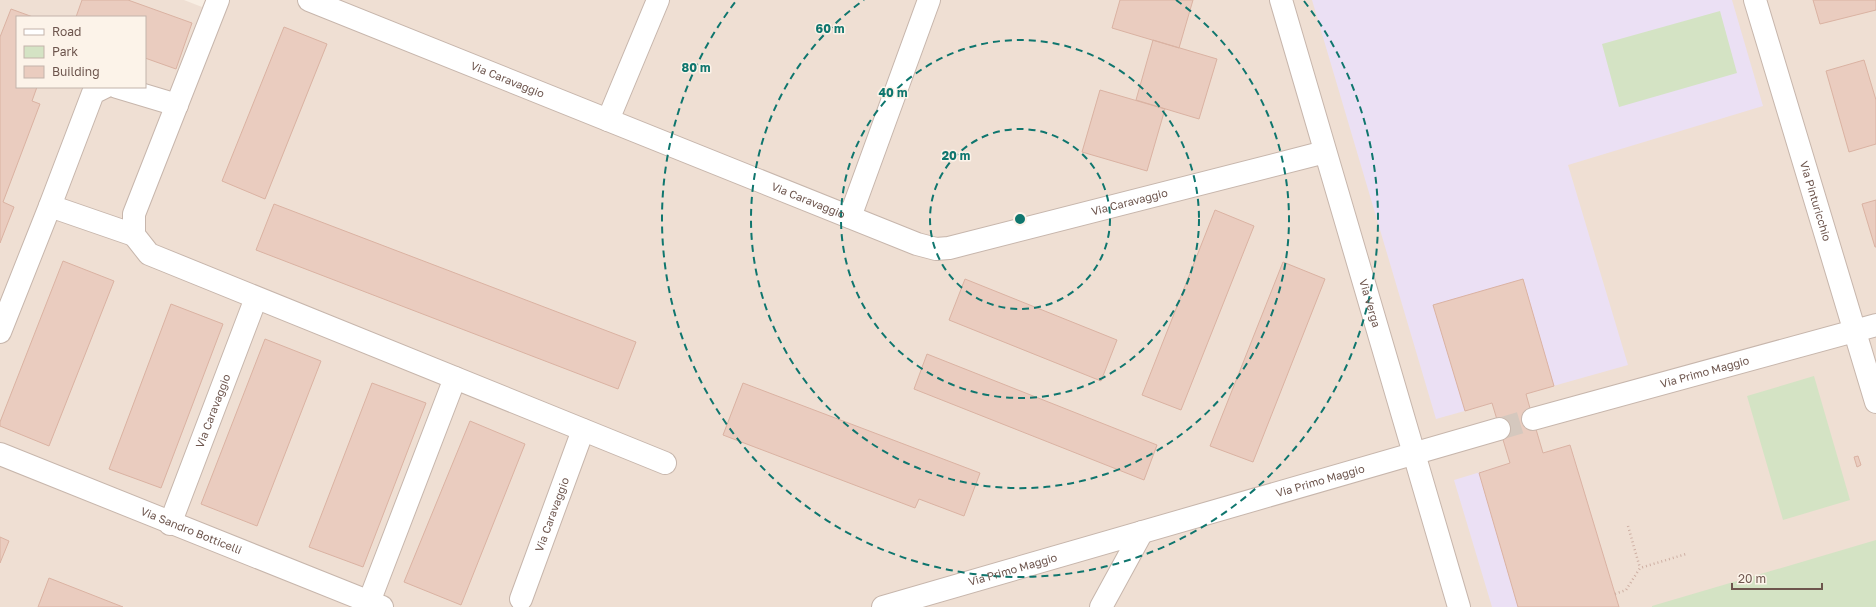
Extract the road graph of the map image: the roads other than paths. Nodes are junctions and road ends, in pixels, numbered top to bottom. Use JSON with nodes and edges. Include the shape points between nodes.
{"nodes":[{"id":1,"x":218,"y":0,"type":"edge"},
{"id":2,"x":309,"y":0,"type":"edge"},
{"id":3,"x":658,"y":0,"type":"edge"},
{"id":4,"x":929,"y":0,"type":"edge"},
{"id":5,"x":1281,"y":0,"type":"edge"},
{"id":6,"x":1755,"y":0,"type":"edge"},
{"id":7,"x":103,"y":88,"type":"edge"},
{"id":8,"x":120,"y":88,"type":"edge"},
{"id":9,"x":177,"y":105,"type":"junction"},
{"id":10,"x":608,"y":120,"type":"junction"},
{"id":11,"x":1325,"y":152,"type":"junction"},
{"id":12,"x":50,"y":206,"type":"junction"},
{"id":13,"x":850,"y":217,"type":"junction"},
{"id":14,"x":134,"y":235,"type":"junction"},
{"id":15,"x":256,"y":298,"type":"junction"},
{"id":16,"x":1866,"y":328,"type":"edge"},
{"id":17,"x":0,"y":332,"type":"edge"},
{"id":18,"x":455,"y":378,"type":"junction"},
{"id":19,"x":1876,"y":402,"type":"edge"},
{"id":20,"x":1533,"y":419,"type":"tunnel mouth"},
{"id":21,"x":1499,"y":428,"type":"tunnel mouth"},
{"id":22,"x":583,"y":430,"type":"junction"},
{"id":23,"x":1414,"y":453,"type":"junction"},
{"id":24,"x":0,"y":454,"type":"edge"},
{"id":25,"x":664,"y":463,"type":"dead end"},
{"id":26,"x":170,"y":524,"type":"junction"},
{"id":27,"x":1142,"y":532,"type":"junction"},
{"id":28,"x":521,"y":599,"type":"dead end"},
{"id":29,"x":376,"y":604,"type":"edge"},
{"id":30,"x":883,"y":607,"type":"edge"},
{"id":31,"x":1101,"y":607,"type":"edge"},
{"id":32,"x":1459,"y":607,"type":"edge"}],
"edges":[{"from":1,"to":9,"type":"street"},
{"from":2,"to":10,"type":"street","name":"Via Caravaggio"},
{"from":3,"to":10,"type":"street"},
{"from":4,"to":13,"type":"street"},
{"from":5,"to":11,"type":"street","name":"Via Verga"},
{"from":6,"to":16,"type":"street","name":"Via Pinturicchio"},
{"from":7,"to":12,"type":"street","via":[[93,93]]},
{"from":8,"to":9,"type":"street"},
{"from":9,"to":14,"type":"street","via":[[134,214]]},
{"from":10,"to":13,"type":"street","name":"Via Caravaggio"},
{"from":11,"to":13,"type":"street","name":"Via Caravaggio","via":[[949,248],[936,249],[917,244]]},
{"from":11,"to":23,"type":"street","name":"Via Verga"},
{"from":12,"to":14,"type":"street"},
{"from":12,"to":17,"type":"street"},
{"from":14,"to":15,"type":"street","via":[[149,254]]},
{"from":15,"to":18,"type":"street"},
{"from":15,"to":26,"type":"street","name":"Via Caravaggio"},
{"from":16,"to":19,"type":"street","name":"Via Pinturicchio"},
{"from":16,"to":20,"type":"street","name":"Via Primo Maggio"},
{"from":18,"to":22,"type":"street"},
{"from":18,"to":29,"type":"street"},
{"from":21,"to":23,"type":"street","name":"Via Primo Maggio"},
{"from":22,"to":25,"type":"street"},
{"from":22,"to":28,"type":"street","name":"Via Caravaggio"},
{"from":23,"to":27,"type":"street","name":"Via Primo Maggio"},
{"from":23,"to":32,"type":"street","name":"Via Verga"},
{"from":24,"to":26,"type":"street","name":"Via Sandro Botticelli"},
{"from":26,"to":29,"type":"street","name":"Via Sandro Botticelli"},
{"from":27,"to":30,"type":"street","name":"Via Primo Maggio"},
{"from":27,"to":31,"type":"street"}]}
